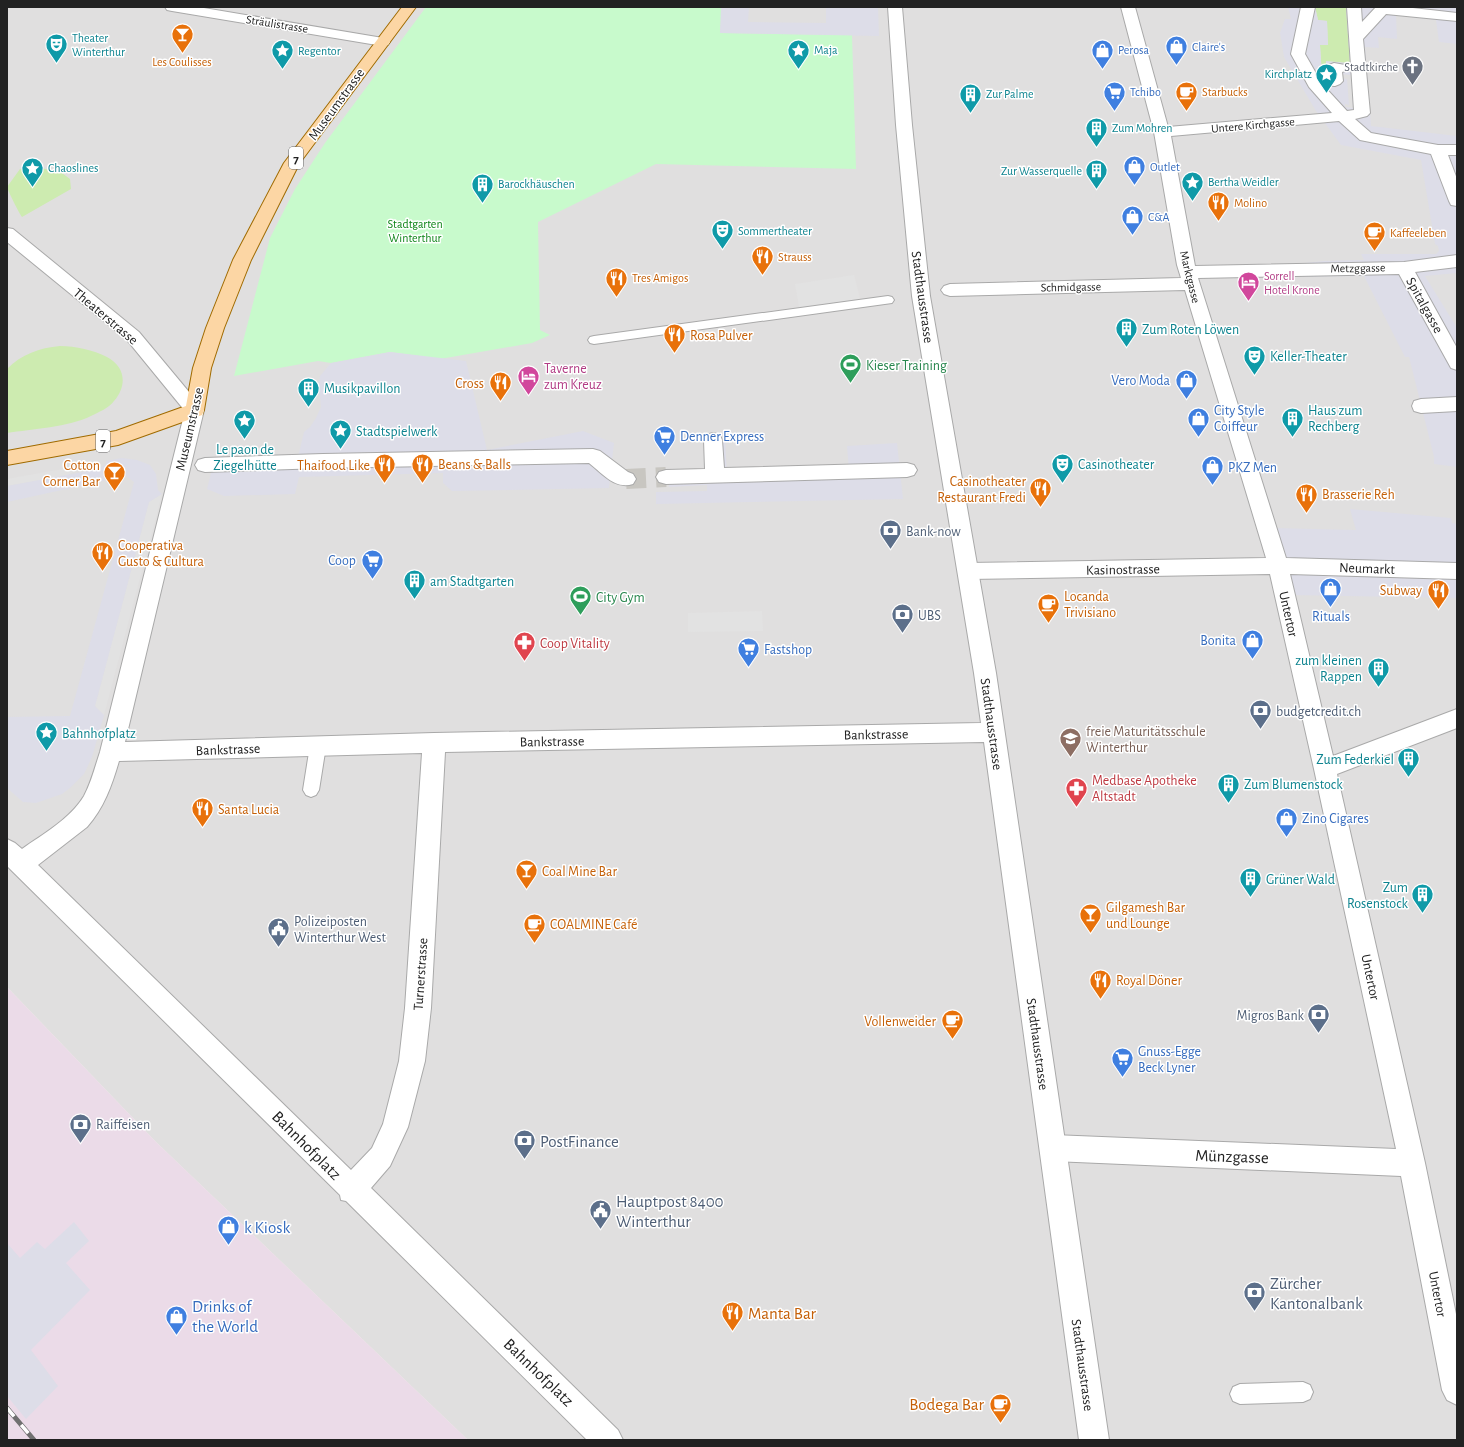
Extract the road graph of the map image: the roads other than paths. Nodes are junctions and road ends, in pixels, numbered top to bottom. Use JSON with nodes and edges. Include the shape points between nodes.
{"nodes":[{"id":1,"x":172,"y":7,"type":"edge"},
{"id":2,"x":409,"y":7,"type":"edge"},
{"id":3,"x":895,"y":7,"type":"edge"},
{"id":4,"x":1128,"y":7,"type":"edge"},
{"id":5,"x":1308,"y":7,"type":"edge"},
{"id":6,"x":1354,"y":7,"type":"edge"},
{"id":7,"x":1381,"y":8,"type":"edge"},
{"id":8,"x":1407,"y":9,"type":"edge"},
{"id":9,"x":1457,"y":17,"type":"edge"},
{"id":10,"x":1356,"y":38,"type":"junction"},
{"id":11,"x":382,"y":42,"type":"junction"},
{"id":12,"x":1350,"y":69,"type":"junction"},
{"id":13,"x":1311,"y":78,"type":"junction"},
{"id":14,"x":1344,"y":117,"type":"junction"},
{"id":15,"x":1162,"y":132,"type":"junction"},
{"id":16,"x":1438,"y":150,"type":"junction"},
{"id":17,"x":1457,"y":150,"type":"edge"},
{"id":18,"x":1457,"y":201,"type":"edge"},
{"id":19,"x":7,"y":233,"type":"edge"},
{"id":20,"x":1457,"y":261,"type":"edge"},
{"id":21,"x":1404,"y":268,"type":"junction"},
{"id":22,"x":1189,"y":278,"type":"junction"},
{"id":23,"x":950,"y":290,"type":"dead end"},
{"id":24,"x":888,"y":300,"type":"dead end"},
{"id":25,"x":594,"y":340,"type":"dead end"},
{"id":26,"x":1457,"y":364,"type":"edge"},
{"id":27,"x":1457,"y":404,"type":"edge"},
{"id":28,"x":1421,"y":406,"type":"dead end"},
{"id":29,"x":195,"y":410,"type":"junction"},
{"id":30,"x":713,"y":440,"type":"dead end"},
{"id":31,"x":7,"y":458,"type":"edge"},
{"id":32,"x":205,"y":465,"type":"dead end"},
{"id":33,"x":907,"y":470,"type":"dead end"},
{"id":34,"x":715,"y":476,"type":"junction"},
{"id":35,"x":666,"y":477,"type":"tunnel mouth"},
{"id":36,"x":626,"y":479,"type":"tunnel mouth"},
{"id":37,"x":1278,"y":566,"type":"junction"},
{"id":38,"x":1457,"y":571,"type":"edge"},
{"id":39,"x":968,"y":572,"type":"junction"},
{"id":40,"x":1457,"y":718,"type":"edge"},
{"id":41,"x":993,"y":732,"type":"junction"},
{"id":42,"x":434,"y":743,"type":"junction"},
{"id":43,"x":318,"y":746,"type":"junction"},
{"id":44,"x":111,"y":752,"type":"junction"},
{"id":45,"x":1325,"y":769,"type":"junction"},
{"id":46,"x":311,"y":790,"type":"dead end"},
{"id":47,"x":14,"y":857,"type":"edge"},
{"id":48,"x":1052,"y":1148,"type":"junction"},
{"id":49,"x":1412,"y":1163,"type":"junction"},
{"id":50,"x":351,"y":1190,"type":"junction"},
{"id":51,"x":1457,"y":1390,"type":"edge"},
{"id":52,"x":1303,"y":1392,"type":"dead end"},
{"id":53,"x":1240,"y":1394,"type":"dead end"},
{"id":54,"x":608,"y":1440,"type":"edge"},
{"id":55,"x":1094,"y":1440,"type":"edge"}],
"edges":[{"from":1,"to":11,"type":"street","name":"Sträulistrasse"},
{"from":2,"to":11,"type":"main road","name":"Museumstrasse","number":"7"},
{"from":3,"to":39,"type":"street","name":"Stadthausstrasse","via":[[921,296]]},
{"from":4,"to":15,"type":"street","name":"Marktgasse"},
{"from":5,"to":13,"type":"street","via":[[1298,54]]},
{"from":6,"to":10,"type":"street"},
{"from":7,"to":8,"type":"street"},
{"from":7,"to":10,"type":"street"},
{"from":8,"to":9,"type":"street"},
{"from":10,"to":12,"type":"street"},
{"from":11,"to":29,"type":"main road","name":"Museumstrasse","number":"7","via":[[292,163],[242,260],[202,368]]},
{"from":12,"to":13,"type":"street","via":[[1334,68],[1335,81]]},
{"from":12,"to":14,"type":"street","name":"Untere Kirchgasse","via":[[1362,113]]},
{"from":13,"to":14,"type":"street"},
{"from":14,"to":15,"type":"street","name":"Untere Kirchgasse"},
{"from":14,"to":16,"type":"street","via":[[1366,137]]},
{"from":15,"to":22,"type":"street","name":"Marktgasse"},
{"from":16,"to":17,"type":"street"},
{"from":16,"to":18,"type":"street"},
{"from":19,"to":29,"type":"street","name":"Theaterstrasse","via":[[133,336]]},
{"from":20,"to":21,"type":"street","name":"Metzggasse"},
{"from":21,"to":22,"type":"street","name":"Metzggasse"},
{"from":21,"to":26,"type":"street","name":"Spitalgasse"},
{"from":22,"to":23,"type":"street","name":"Schmidgasse"},
{"from":22,"to":37,"type":"street","name":"Marktgasse"},
{"from":24,"to":25,"type":"lane"},
{"from":27,"to":28,"type":"street"},
{"from":29,"to":31,"type":"main road","number":"7","via":[[118,438]]},
{"from":29,"to":44,"type":"street","name":"Museumstrasse"},
{"from":30,"to":34,"type":"street"},
{"from":32,"to":36,"type":"street","via":[[593,456]]},
{"from":33,"to":34,"type":"street"},
{"from":34,"to":35,"type":"street"},
{"from":37,"to":38,"type":"street","name":"Neumarkt"},
{"from":37,"to":39,"type":"street","name":"Kasinostrasse"},
{"from":37,"to":45,"type":"street","name":"Untertor"},
{"from":39,"to":41,"type":"street","name":"Stadthausstrasse"},
{"from":40,"to":45,"type":"street"},
{"from":41,"to":42,"type":"street","name":"Bankstrasse"},
{"from":41,"to":48,"type":"street","name":"Stadthausstrasse"},
{"from":42,"to":43,"type":"street","name":"Bankstrasse"},
{"from":42,"to":50,"type":"street","name":"Turnerstrasse","via":[[418,1008],[412,1061],[395,1127],[381,1157]]},
{"from":43,"to":44,"type":"street","name":"Bankstrasse"},
{"from":43,"to":46,"type":"lane"},
{"from":44,"to":47,"type":"street","name":"Museumstrasse","via":[[99,790],[79,820]]},
{"from":45,"to":49,"type":"street","name":"Untertor"},
{"from":47,"to":50,"type":"street","name":"Bahnhofplatz"},
{"from":48,"to":49,"type":"street","name":"Münzgasse"},
{"from":48,"to":55,"type":"street","name":"Stadthausstrasse"},
{"from":49,"to":51,"type":"street","name":"Untertor"},
{"from":50,"to":54,"type":"street","name":"Bahnhofplatz"},
{"from":52,"to":53,"type":"lane"}]}
